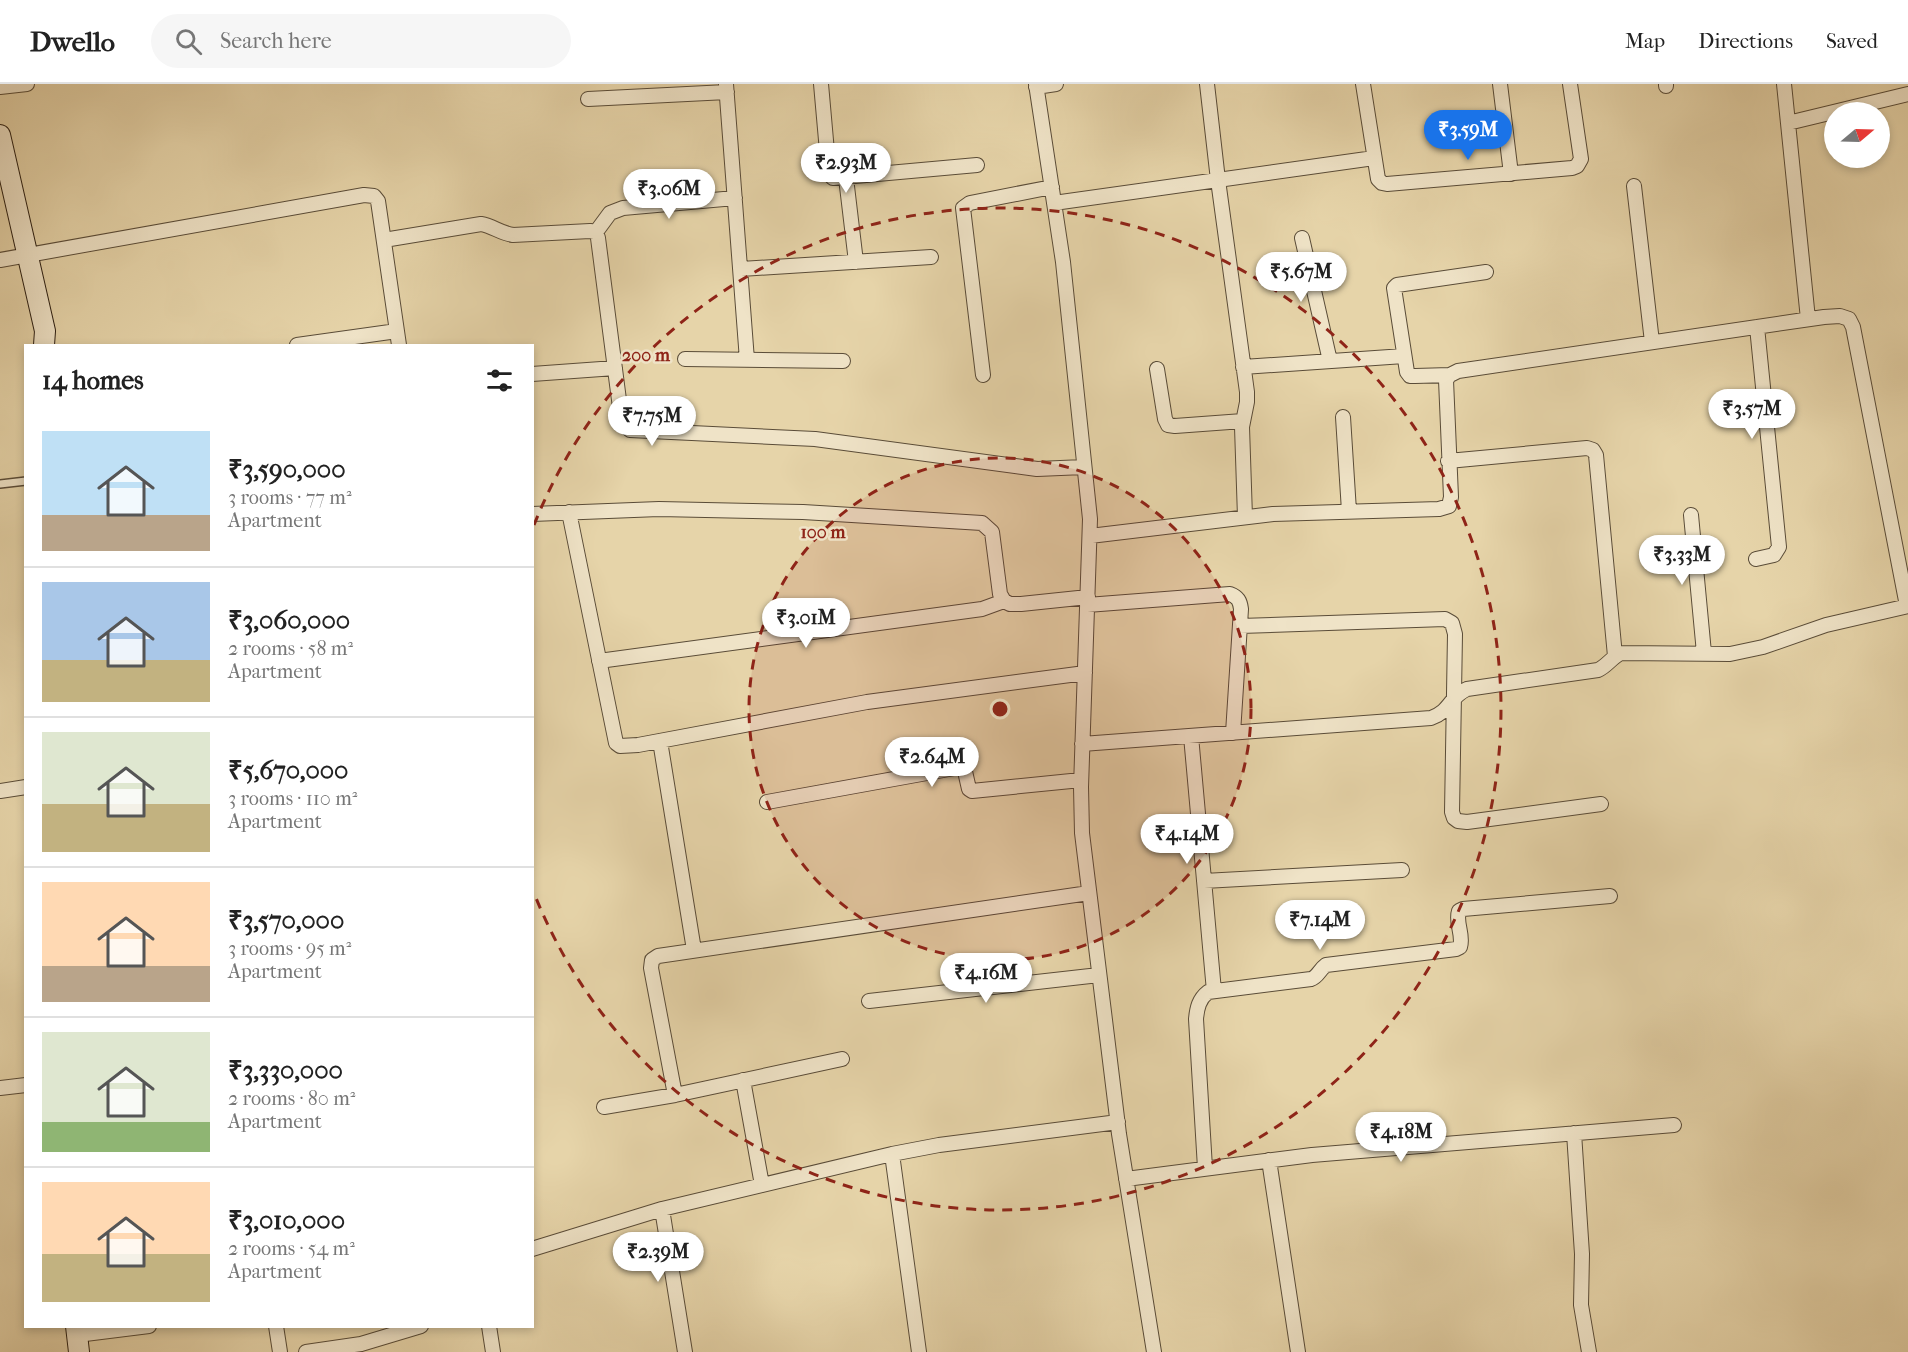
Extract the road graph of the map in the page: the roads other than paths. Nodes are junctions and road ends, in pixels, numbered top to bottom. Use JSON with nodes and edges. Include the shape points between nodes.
{"nodes":[{"id":1,"x":27,"y":84,"type":"edge"},
{"id":2,"x":821,"y":84,"type":"edge"},
{"id":3,"x":1056,"y":84,"type":"edge"},
{"id":4,"x":1363,"y":84,"type":"edge"},
{"id":5,"x":1500,"y":84,"type":"edge"},
{"id":6,"x":1570,"y":84,"type":"edge"},
{"id":7,"x":1784,"y":84,"type":"edge"},
{"id":8,"x":1036,"y":85,"type":"edge"},
{"id":9,"x":1212,"y":85,"type":"edge"},
{"id":10,"x":0,"y":87,"type":"edge"},
{"id":11,"x":726,"y":88,"type":"edge"},
{"id":12,"x":1908,"y":94,"type":"edge"},
{"id":13,"x":588,"y":99,"type":"dead end"},
{"id":14,"x":1788,"y":123,"type":"junction"},
{"id":15,"x":0,"y":135,"type":"edge"},
{"id":16,"x":1374,"y":158,"type":"junction"},
{"id":17,"x":977,"y":165,"type":"dead end"},
{"id":18,"x":1511,"y":174,"type":"junction"},
{"id":19,"x":846,"y":178,"type":"junction"},
{"id":20,"x":1218,"y":180,"type":"junction"},
{"id":21,"x":1634,"y":186,"type":"dead end"},
{"id":22,"x":1052,"y":187,"type":"junction"},
{"id":23,"x":735,"y":198,"type":"junction"},
{"id":24,"x":1054,"y":203,"type":"junction"},
{"id":25,"x":596,"y":232,"type":"junction"},
{"id":26,"x":1302,"y":238,"type":"dead end"},
{"id":27,"x":384,"y":240,"type":"junction"},
{"id":28,"x":28,"y":256,"type":"junction"},
{"id":29,"x":931,"y":257,"type":"dead end"},
{"id":30,"x":0,"y":260,"type":"edge"},
{"id":31,"x":856,"y":262,"type":"junction"},
{"id":32,"x":741,"y":269,"type":"junction"},
{"id":33,"x":1486,"y":272,"type":"dead end"},
{"id":34,"x":1808,"y":319,"type":"junction"},
{"id":35,"x":1756,"y":327,"type":"junction"},
{"id":36,"x":398,"y":338,"type":"edge"},
{"id":37,"x":1652,"y":342,"type":"junction"},
{"id":38,"x":44,"y":344,"type":"edge"},
{"id":39,"x":314,"y":344,"type":"edge"},
{"id":40,"x":1404,"y":356,"type":"junction"},
{"id":41,"x":685,"y":359,"type":"dead end"},
{"id":42,"x":747,"y":360,"type":"junction"},
{"id":43,"x":843,"y":361,"type":"dead end"},
{"id":44,"x":1330,"y":361,"type":"junction"},
{"id":45,"x":1244,"y":367,"type":"junction"},
{"id":46,"x":615,"y":368,"type":"junction"},
{"id":47,"x":1157,"y":369,"type":"dead end"},
{"id":48,"x":534,"y":375,"type":"edge"},
{"id":49,"x":983,"y":375,"type":"dead end"},
{"id":50,"x":1450,"y":375,"type":"junction"},
{"id":51,"x":1343,"y":417,"type":"dead end"},
{"id":52,"x":1243,"y":420,"type":"junction"},
{"id":53,"x":1448,"y":461,"type":"junction"},
{"id":54,"x":1084,"y":467,"type":"junction"},
{"id":55,"x":24,"y":481,"type":"edge"},
{"id":56,"x":0,"y":484,"type":"edge"},
{"id":57,"x":1349,"y":511,"type":"junction"},
{"id":58,"x":569,"y":512,"type":"junction"},
{"id":59,"x":534,"y":514,"type":"edge"},
{"id":60,"x":1691,"y":515,"type":"dead end"},
{"id":61,"x":1245,"y":517,"type":"junction"},
{"id":62,"x":1090,"y":536,"type":"junction"},
{"id":63,"x":1756,"y":559,"type":"dead end"},
{"id":64,"x":1004,"y":601,"type":"junction"},
{"id":65,"x":1088,"y":601,"type":"junction"},
{"id":66,"x":1907,"y":606,"type":"edge"},
{"id":67,"x":1240,"y":626,"type":"junction"},
{"id":68,"x":1704,"y":653,"type":"junction"},
{"id":69,"x":1615,"y":656,"type":"junction"},
{"id":70,"x":599,"y":660,"type":"junction"},
{"id":71,"x":1085,"y":673,"type":"junction"},
{"id":72,"x":1454,"y":698,"type":"junction"},
{"id":73,"x":1233,"y":733,"type":"junction"},
{"id":74,"x":1191,"y":736,"type":"junction"},
{"id":75,"x":660,"y":741,"type":"junction"},
{"id":76,"x":1082,"y":744,"type":"junction"},
{"id":77,"x":1081,"y":780,"type":"junction"},
{"id":78,"x":24,"y":787,"type":"edge"},
{"id":79,"x":0,"y":791,"type":"edge"},
{"id":80,"x":767,"y":802,"type":"dead end"},
{"id":81,"x":1600,"y":804,"type":"dead end"},
{"id":82,"x":1402,"y":870,"type":"dead end"},
{"id":83,"x":1204,"y":881,"type":"junction"},
{"id":84,"x":1089,"y":893,"type":"junction"},
{"id":85,"x":1610,"y":896,"type":"dead end"},
{"id":86,"x":694,"y":950,"type":"junction"},
{"id":87,"x":1099,"y":975,"type":"junction"},
{"id":88,"x":1214,"y":992,"type":"junction"},
{"id":89,"x":869,"y":1001,"type":"dead end"},
{"id":90,"x":842,"y":1059,"type":"dead end"},
{"id":91,"x":743,"y":1080,"type":"junction"},
{"id":92,"x":24,"y":1085,"type":"edge"},
{"id":93,"x":0,"y":1088,"type":"edge"},
{"id":94,"x":675,"y":1095,"type":"junction"},
{"id":95,"x":604,"y":1107,"type":"dead end"},
{"id":96,"x":1118,"y":1122,"type":"junction"},
{"id":97,"x":1674,"y":1125,"type":"dead end"},
{"id":98,"x":1574,"y":1133,"type":"junction"},
{"id":99,"x":892,"y":1154,"type":"junction"},
{"id":100,"x":1269,"y":1160,"type":"junction"},
{"id":101,"x":1205,"y":1168,"type":"junction"},
{"id":102,"x":1126,"y":1179,"type":"junction"},
{"id":103,"x":762,"y":1185,"type":"junction"},
{"id":104,"x":662,"y":1209,"type":"junction"},
{"id":105,"x":534,"y":1248,"type":"edge"},
{"id":106,"x":137,"y":1328,"type":"edge"},
{"id":107,"x":276,"y":1328,"type":"edge"},
{"id":108,"x":414,"y":1328,"type":"edge"},
{"id":109,"x":489,"y":1328,"type":"edge"},
{"id":110,"x":78,"y":1338,"type":"edge"},
{"id":111,"x":280,"y":1352,"type":"edge"},
{"id":112,"x":306,"y":1352,"type":"edge"},
{"id":113,"x":493,"y":1352,"type":"edge"},
{"id":114,"x":685,"y":1352,"type":"edge"},
{"id":115,"x":920,"y":1352,"type":"edge"},
{"id":116,"x":1154,"y":1352,"type":"edge"},
{"id":117,"x":1298,"y":1352,"type":"edge"},
{"id":118,"x":1589,"y":1352,"type":"edge"}],
"edges":[{"from":1,"to":10,"type":"street"},
{"from":2,"to":19,"type":"street","via":[[829,174]]},
{"from":3,"to":8,"type":"street"},
{"from":4,"to":16,"type":"street"},
{"from":5,"to":18,"type":"street"},
{"from":6,"to":18,"type":"street","via":[[1581,159],[1577,166]]},
{"from":7,"to":14,"type":"street"},
{"from":8,"to":22,"type":"street"},
{"from":9,"to":20,"type":"street"},
{"from":11,"to":13,"type":"street"},
{"from":11,"to":23,"type":"street"},
{"from":12,"to":14,"type":"street"},
{"from":14,"to":34,"type":"street"},
{"from":15,"to":28,"type":"main road"},
{"from":16,"to":18,"type":"street","via":[[1378,179],[1387,184]]},
{"from":16,"to":20,"type":"street"},
{"from":17,"to":19,"type":"street"},
{"from":19,"to":31,"type":"street"},
{"from":20,"to":24,"type":"street"},
{"from":20,"to":45,"type":"street"},
{"from":21,"to":37,"type":"street"},
{"from":22,"to":24,"type":"street"},
{"from":22,"to":49,"type":"street","via":[[970,203],[963,208]]},
{"from":23,"to":25,"type":"street","via":[[623,208],[610,213]]},
{"from":23,"to":32,"type":"street"},
{"from":24,"to":54,"type":"street"},
{"from":25,"to":27,"type":"street","via":[[513,235],[481,224]]},
{"from":25,"to":46,"type":"street"},
{"from":26,"to":44,"type":"street"},
{"from":27,"to":28,"type":"street","via":[[378,201],[374,196],[364,195]]},
{"from":27,"to":36,"type":"street"},
{"from":28,"to":30,"type":"street"},
{"from":28,"to":38,"type":"main road","via":[[45,331]]},
{"from":29,"to":31,"type":"street"},
{"from":31,"to":32,"type":"street"},
{"from":32,"to":42,"type":"street"},
{"from":33,"to":40,"type":"street","via":[[1396,285],[1393,293]]},
{"from":34,"to":35,"type":"street"},
{"from":34,"to":66,"type":"street","via":[[1840,316],[1849,319],[1853,327]]},
{"from":35,"to":37,"type":"street"},
{"from":35,"to":63,"type":"street","via":[[1779,547],[1774,555]]},
{"from":36,"to":39,"type":"street"},
{"from":37,"to":50,"type":"street"},
{"from":40,"to":44,"type":"street"},
{"from":40,"to":50,"type":"street","via":[[1410,376]]},
{"from":41,"to":42,"type":"street"},
{"from":42,"to":43,"type":"street"},
{"from":44,"to":45,"type":"street"},
{"from":45,"to":52,"type":"street","via":[[1247,402]]},
{"from":46,"to":48,"type":"street"},
{"from":46,"to":54,"type":"street","via":[[622,423],[630,430],[815,439],[1037,469]]},
{"from":47,"to":52,"type":"street","via":[[1168,425]]},
{"from":50,"to":53,"type":"street","via":[[1446,380]]},
{"from":51,"to":57,"type":"street"},
{"from":52,"to":61,"type":"street"},
{"from":53,"to":57,"type":"street","via":[[1449,506]]},
{"from":53,"to":69,"type":"street","via":[[1593,450]]},
{"from":54,"to":62,"type":"street"},
{"from":55,"to":56,"type":"lane"},
{"from":57,"to":61,"type":"street"},
{"from":58,"to":59,"type":"street"},
{"from":58,"to":64,"type":"street","via":[[803,512],[982,523],[992,532]]},
{"from":58,"to":70,"type":"street"},
{"from":60,"to":68,"type":"street"},
{"from":61,"to":62,"type":"street"},
{"from":62,"to":65,"type":"street"},
{"from":64,"to":65,"type":"street"},
{"from":64,"to":70,"type":"street","via":[[982,609]]},
{"from":65,"to":67,"type":"street","via":[[1230,594],[1240,602]]},
{"from":65,"to":71,"type":"street"},
{"from":66,"to":68,"type":"street","via":[[1826,625],[1763,648]]},
{"from":67,"to":72,"type":"street","via":[[1445,619],[1452,623],[1455,634]]},
{"from":67,"to":73,"type":"street"},
{"from":68,"to":69,"type":"street","via":[[1629,652]]},
{"from":69,"to":72,"type":"street","via":[[1598,670],[1467,689]]},
{"from":70,"to":75,"type":"street","via":[[616,743],[627,747]]},
{"from":71,"to":75,"type":"street","via":[[867,702]]},
{"from":71,"to":76,"type":"street"},
{"from":72,"to":73,"type":"street","via":[[1447,710],[1431,718]]},
{"from":72,"to":81,"type":"street","via":[[1452,812],[1458,822]]},
{"from":73,"to":74,"type":"street"},
{"from":74,"to":76,"type":"street"},
{"from":74,"to":83,"type":"street"},
{"from":75,"to":86,"type":"street"},
{"from":76,"to":77,"type":"street"},
{"from":77,"to":80,"type":"street","via":[[972,791],[964,768],[960,767]]},
{"from":77,"to":84,"type":"street"},
{"from":78,"to":79,"type":"street"},
{"from":82,"to":83,"type":"street"},
{"from":83,"to":88,"type":"street"},
{"from":84,"to":86,"type":"street"},
{"from":84,"to":87,"type":"street"},
{"from":85,"to":88,"type":"street","via":[[1463,909],[1457,915],[1462,942],[1456,949],[1326,966],[1311,979]]},
{"from":86,"to":94,"type":"street","via":[[652,960]]},
{"from":87,"to":89,"type":"street"},
{"from":87,"to":96,"type":"street"},
{"from":88,"to":101,"type":"street","via":[[1202,997],[1196,1019]]},
{"from":90,"to":91,"type":"street"},
{"from":91,"to":94,"type":"street"},
{"from":91,"to":103,"type":"street"},
{"from":92,"to":93,"type":"street"},
{"from":94,"to":95,"type":"street"},
{"from":96,"to":99,"type":"street"},
{"from":96,"to":102,"type":"street"},
{"from":97,"to":98,"type":"street"},
{"from":98,"to":100,"type":"street"},
{"from":98,"to":118,"type":"street","via":[[1582,1254],[1581,1305]]},
{"from":99,"to":103,"type":"street"},
{"from":99,"to":115,"type":"street"},
{"from":100,"to":101,"type":"street"},
{"from":100,"to":117,"type":"street"},
{"from":101,"to":102,"type":"street"},
{"from":102,"to":116,"type":"street"},
{"from":103,"to":104,"type":"street"},
{"from":104,"to":105,"type":"street"},
{"from":104,"to":114,"type":"street"},
{"from":106,"to":110,"type":"street"},
{"from":107,"to":111,"type":"street"},
{"from":108,"to":112,"type":"street","via":[[361,1344]]},
{"from":109,"to":113,"type":"street"}]}
